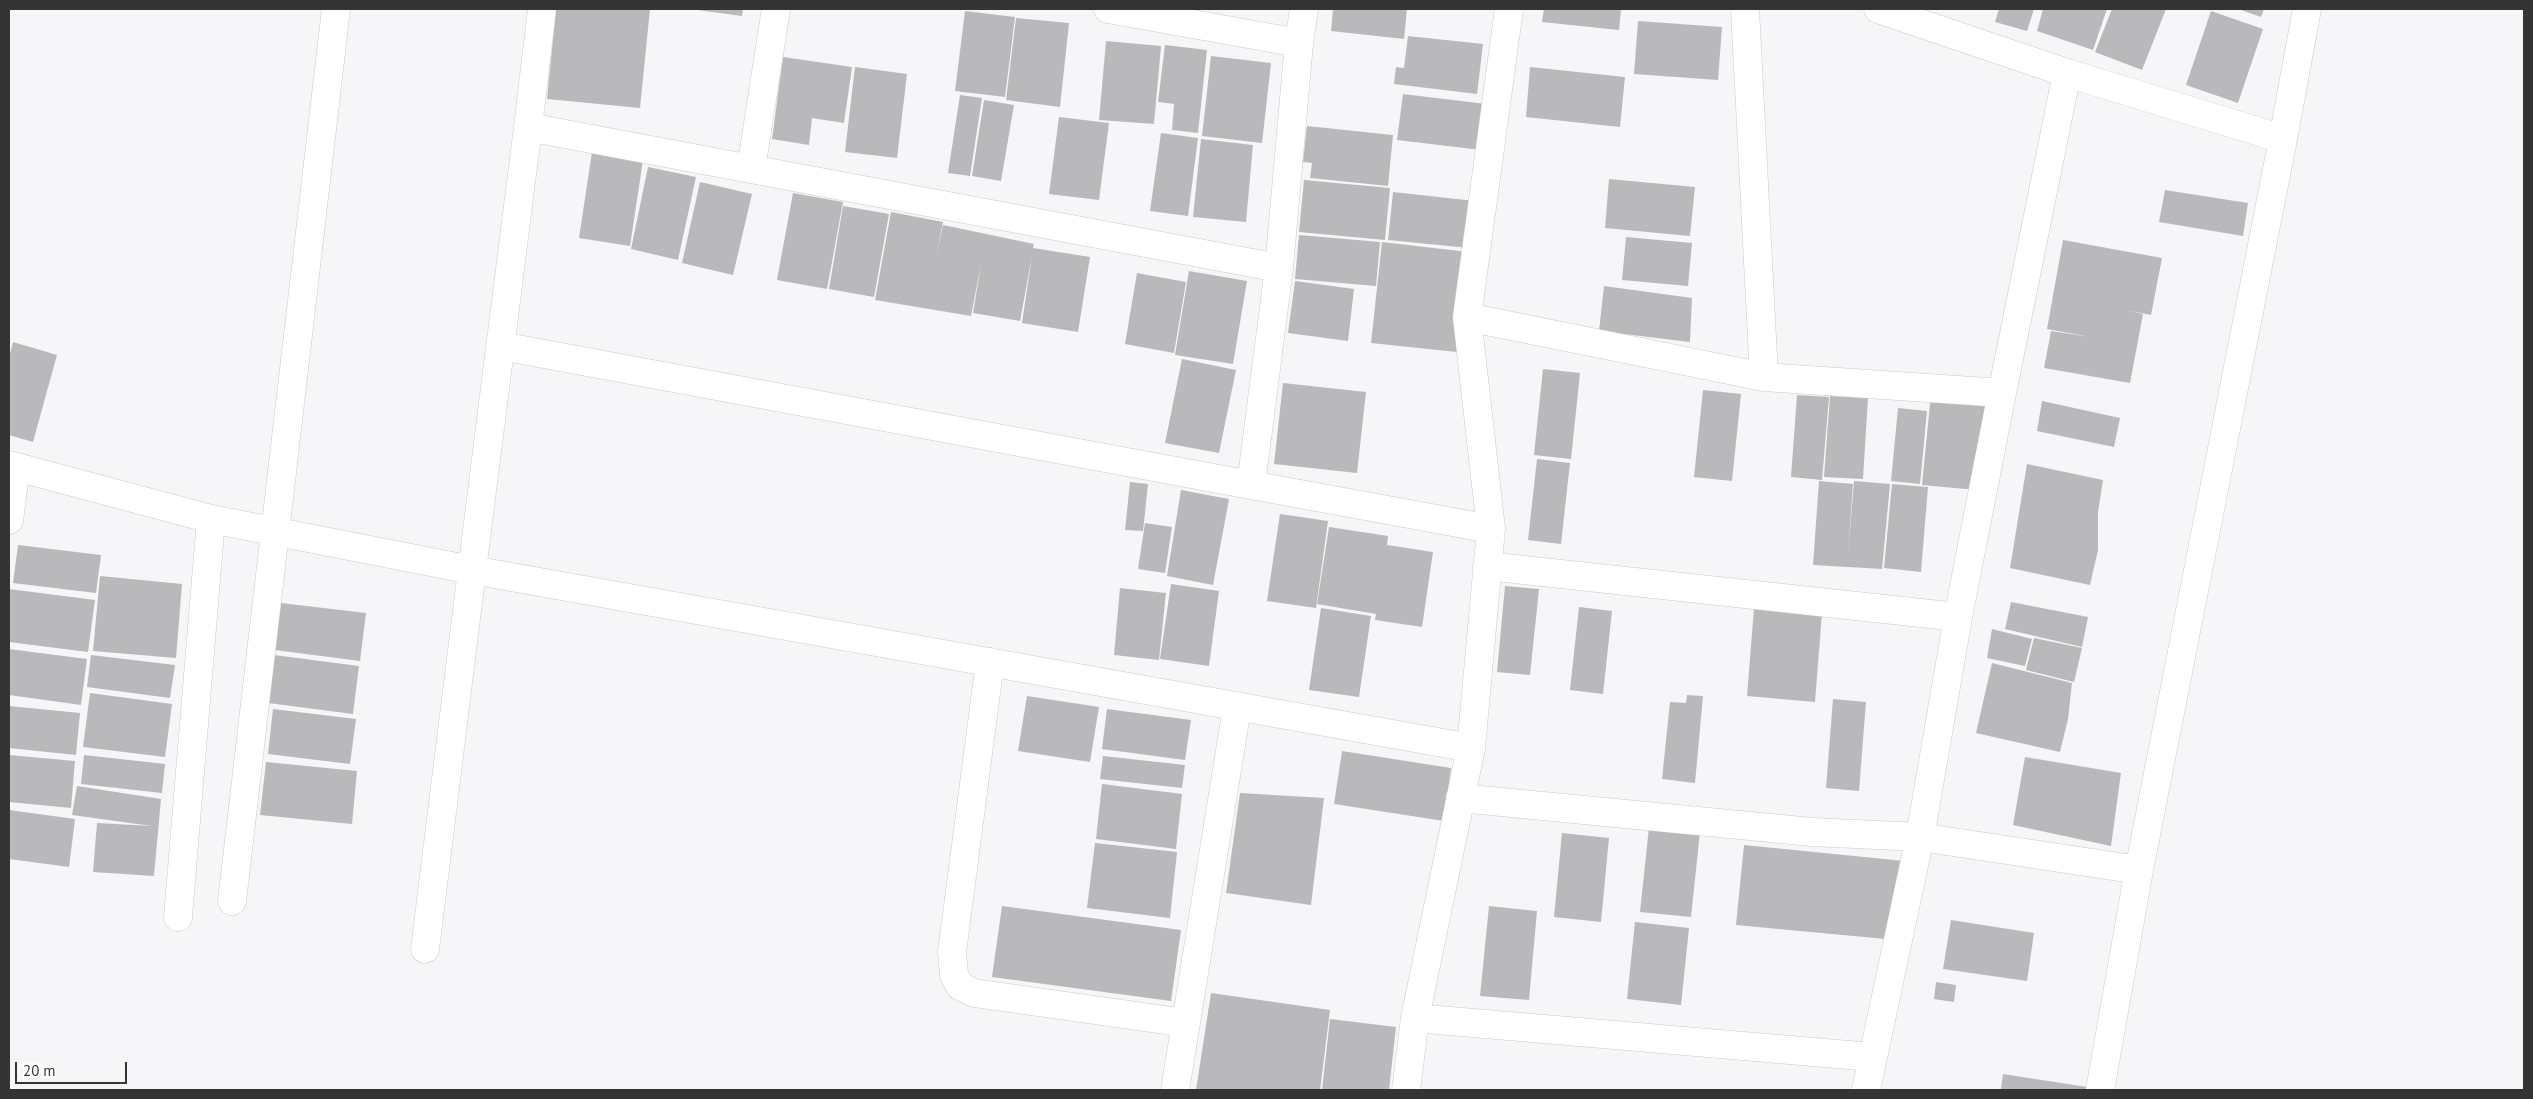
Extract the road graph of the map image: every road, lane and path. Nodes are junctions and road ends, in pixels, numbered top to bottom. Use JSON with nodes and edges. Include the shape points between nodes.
{"nodes":[{"id":1,"x":336,"y":9,"type":"edge"},
{"id":2,"x":542,"y":9,"type":"edge"},
{"id":3,"x":776,"y":9,"type":"edge"},
{"id":4,"x":1108,"y":9,"type":"edge"},
{"id":5,"x":1304,"y":9,"type":"edge"},
{"id":6,"x":1509,"y":9,"type":"edge"},
{"id":7,"x":1745,"y":9,"type":"edge"},
{"id":8,"x":1878,"y":9,"type":"edge"},
{"id":9,"x":2308,"y":9,"type":"edge"},
{"id":10,"x":1300,"y":43,"type":"junction"},
{"id":11,"x":2067,"y":73,"type":"junction"},
{"id":12,"x":528,"y":126,"type":"junction"},
{"id":13,"x":2283,"y":140,"type":"junction"},
{"id":14,"x":751,"y":169,"type":"junction"},
{"id":15,"x":1278,"y":268,"type":"junction"},
{"id":16,"x":1467,"y":317,"type":"junction"},
{"id":17,"x":501,"y":346,"type":"junction"},
{"id":18,"x":1764,"y":377,"type":"junction"},
{"id":19,"x":2002,"y":393,"type":"junction"},
{"id":20,"x":13,"y":466,"type":"edge"},
{"id":21,"x":1251,"y":484,"type":"junction"},
{"id":22,"x":211,"y":519,"type":"junction"},
{"id":23,"x":9,"y":520,"type":"edge"},
{"id":24,"x":1491,"y":529,"type":"junction"},
{"id":25,"x":275,"y":533,"type":"junction"},
{"id":26,"x":1487,"y":566,"type":"junction"},
{"id":27,"x":472,"y":570,"type":"junction"},
{"id":28,"x":1958,"y":617,"type":"junction"},
{"id":29,"x":990,"y":662,"type":"junction"},
{"id":30,"x":1237,"y":708,"type":"junction"},
{"id":31,"x":1471,"y":748,"type":"junction"},
{"id":32,"x":1460,"y":798,"type":"junction"},
{"id":33,"x":1920,"y":837,"type":"junction"},
{"id":34,"x":2139,"y":870,"type":"junction"},
{"id":35,"x":232,"y":901,"type":"dead end"},
{"id":36,"x":178,"y":917,"type":"dead end"},
{"id":37,"x":425,"y":949,"type":"dead end"},
{"id":38,"x":1415,"y":1018,"type":"junction"},
{"id":39,"x":1186,"y":1023,"type":"junction"},
{"id":40,"x":1872,"y":1057,"type":"junction"},
{"id":41,"x":1175,"y":1090,"type":"edge"},
{"id":42,"x":1406,"y":1090,"type":"edge"},
{"id":43,"x":1866,"y":1090,"type":"edge"},
{"id":44,"x":2100,"y":1090,"type":"edge"}],
"edges":[{"from":1,"to":25,"type":"street"},
{"from":2,"to":12,"type":"street"},
{"from":3,"to":14,"type":"street"},
{"from":4,"to":10,"type":"street"},
{"from":5,"to":10,"type":"street"},
{"from":6,"to":16,"type":"street"},
{"from":7,"to":18,"type":"street"},
{"from":8,"to":11,"type":"street"},
{"from":9,"to":13,"type":"street"},
{"from":10,"to":15,"type":"street"},
{"from":11,"to":13,"type":"street"},
{"from":11,"to":19,"type":"street"},
{"from":12,"to":14,"type":"street"},
{"from":12,"to":17,"type":"street"},
{"from":13,"to":34,"type":"street"},
{"from":14,"to":15,"type":"street"},
{"from":15,"to":21,"type":"street"},
{"from":16,"to":18,"type":"street"},
{"from":16,"to":24,"type":"street"},
{"from":17,"to":21,"type":"street"},
{"from":17,"to":27,"type":"street"},
{"from":18,"to":19,"type":"street"},
{"from":19,"to":28,"type":"street"},
{"from":20,"to":22,"type":"street"},
{"from":20,"to":23,"type":"street"},
{"from":21,"to":24,"type":"street"},
{"from":22,"to":25,"type":"street"},
{"from":22,"to":36,"type":"street"},
{"from":24,"to":26,"type":"street"},
{"from":25,"to":27,"type":"street"},
{"from":25,"to":35,"type":"street"},
{"from":26,"to":28,"type":"street"},
{"from":26,"to":31,"type":"street"},
{"from":27,"to":29,"type":"street"},
{"from":27,"to":37,"type":"street"},
{"from":28,"to":33,"type":"street"},
{"from":29,"to":30,"type":"street"},
{"from":29,"to":39,"type":"street","via":[[952,952],[956,980],[960,986],[974,993]]},
{"from":30,"to":31,"type":"street"},
{"from":30,"to":39,"type":"street"},
{"from":31,"to":32,"type":"street"},
{"from":32,"to":33,"type":"street","via":[[1812,832]]},
{"from":32,"to":38,"type":"street"},
{"from":33,"to":34,"type":"street"},
{"from":33,"to":40,"type":"street"},
{"from":34,"to":44,"type":"street"},
{"from":38,"to":40,"type":"street"},
{"from":38,"to":42,"type":"street"},
{"from":39,"to":41,"type":"street"},
{"from":40,"to":43,"type":"street"}]}
